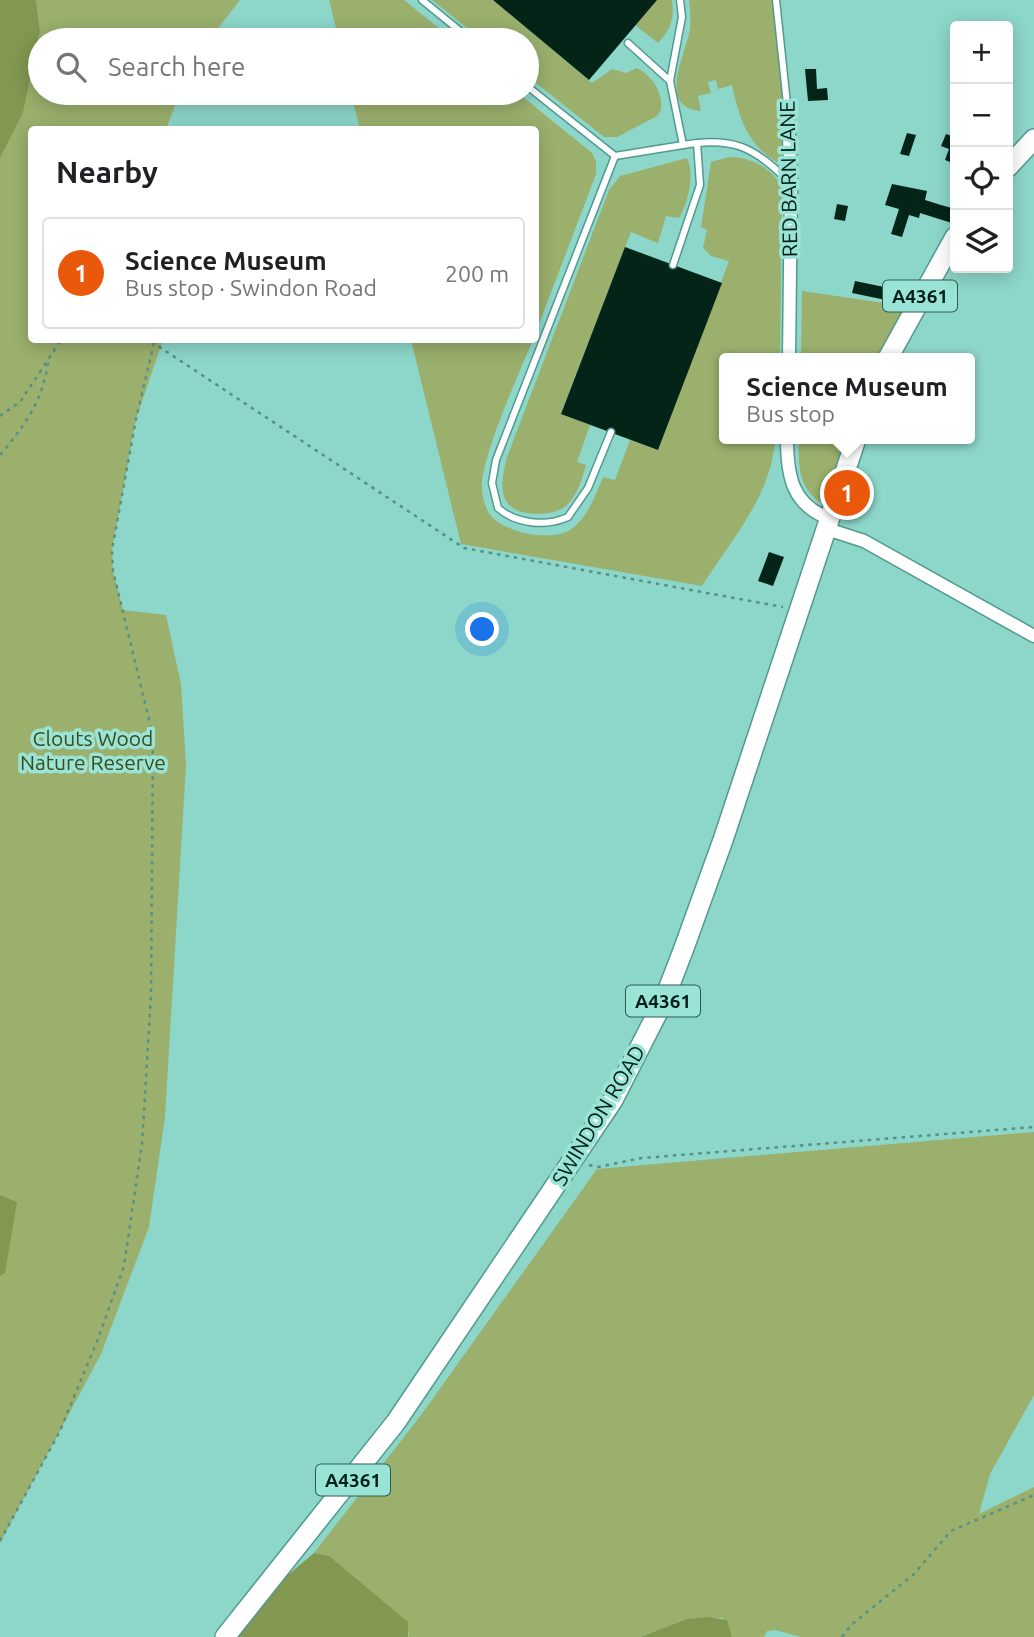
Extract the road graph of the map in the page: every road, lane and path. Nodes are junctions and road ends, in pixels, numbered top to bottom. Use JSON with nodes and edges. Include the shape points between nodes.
{"nodes":[{"id":1,"x":422,"y":0,"type":"edge"},
{"id":2,"x":680,"y":0,"type":"edge"},
{"id":3,"x":776,"y":0,"type":"edge"},
{"id":4,"x":456,"y":28,"type":"edge"},
{"id":5,"x":628,"y":43,"type":"dead end"},
{"id":6,"x":670,"y":81,"type":"junction"},
{"id":7,"x":539,"y":96,"type":"edge"},
{"id":8,"x":788,"y":113,"type":"joint"},
{"id":9,"x":1034,"y":139,"type":"edge"},
{"id":10,"x":697,"y":143,"type":"junction"},
{"id":11,"x":683,"y":145,"type":"junction"},
{"id":12,"x":615,"y":156,"type":"junction"},
{"id":13,"x":1013,"y":162,"type":"edge"},
{"id":14,"x":791,"y":183,"type":"junction"},
{"id":15,"x":950,"y":246,"type":"edge"},
{"id":16,"x":673,"y":265,"type":"dead end"},
{"id":17,"x":59,"y":343,"type":"edge"},
{"id":18,"x":155,"y":343,"type":"edge"},
{"id":19,"x":158,"y":343,"type":"edge"},
{"id":20,"x":789,"y":353,"type":"edge"},
{"id":21,"x":891,"y":353,"type":"edge"},
{"id":22,"x":48,"y":362,"type":"junction"},
{"id":23,"x":0,"y":416,"type":"edge"},
{"id":24,"x":611,"y":432,"type":"dead end"},
{"id":25,"x":787,"y":444,"type":"edge"},
{"id":26,"x":854,"y":444,"type":"edge"},
{"id":27,"x":0,"y":455,"type":"edge"},
{"id":28,"x":829,"y":524,"type":"junction"},
{"id":29,"x":789,"y":608,"type":"dead end"},
{"id":30,"x":1034,"y":636,"type":"edge"},
{"id":31,"x":1034,"y":1127,"type":"edge"},
{"id":32,"x":576,"y":1158,"type":"junction"},
{"id":33,"x":1034,"y":1495,"type":"edge"},
{"id":34,"x":0,"y":1541,"type":"edge"},
{"id":35,"x":225,"y":1637,"type":"edge"},
{"id":36,"x":842,"y":1637,"type":"edge"}],
"edges":[{"from":1,"to":4,"type":"lane"},
{"from":2,"to":6,"type":"lane","via":[[682,17]]},
{"from":3,"to":8,"type":"lane","name":"RED BARN LANE"},
{"from":5,"to":6,"type":"lane"},
{"from":6,"to":11,"type":"lane"},
{"from":7,"to":12,"type":"lane"},
{"from":8,"to":14,"type":"street","name":"RED BARN LANE"},
{"from":9,"to":13,"type":"main road"},
{"from":10,"to":11,"type":"lane"},
{"from":10,"to":14,"type":"lane","via":[[742,146]]},
{"from":10,"to":16,"type":"lane","via":[[700,185]]},
{"from":11,"to":12,"type":"lane"},
{"from":12,"to":24,"type":"lane","via":[[496,460],[492,482],[498,508],[514,518],[540,524],[568,517],[589,488]]},
{"from":14,"to":20,"type":"street","name":"RED BARN LANE"},
{"from":15,"to":21,"type":"main road","number":"A4361"},
{"from":17,"to":22,"type":"path"},
{"from":18,"to":34,"type":"path","via":[[113,550],[113,571],[153,736],[150,996],[142,1144],[124,1266],[98,1339],[60,1433]]},
{"from":19,"to":29,"type":"path","via":[[464,548]]},
{"from":22,"to":23,"type":"path","via":[[20,402]]},
{"from":22,"to":27,"type":"path","via":[[39,403]]},
{"from":25,"to":28,"type":"street","via":[[794,490]]},
{"from":26,"to":28,"type":"main road","name":"SWINDON ROAD","number":"A4361"},
{"from":28,"to":30,"type":"street"},
{"from":28,"to":32,"type":"main road","name":"SWINDON ROAD","number":"A4361","via":[[664,1000],[613,1100]]},
{"from":31,"to":32,"type":"path","via":[[642,1158],[598,1167]]},
{"from":32,"to":35,"type":"main road","name":"SWINDON ROAD","number":"A4361","via":[[397,1422]]},
{"from":33,"to":36,"type":"path","via":[[951,1531],[914,1574]]}]}
